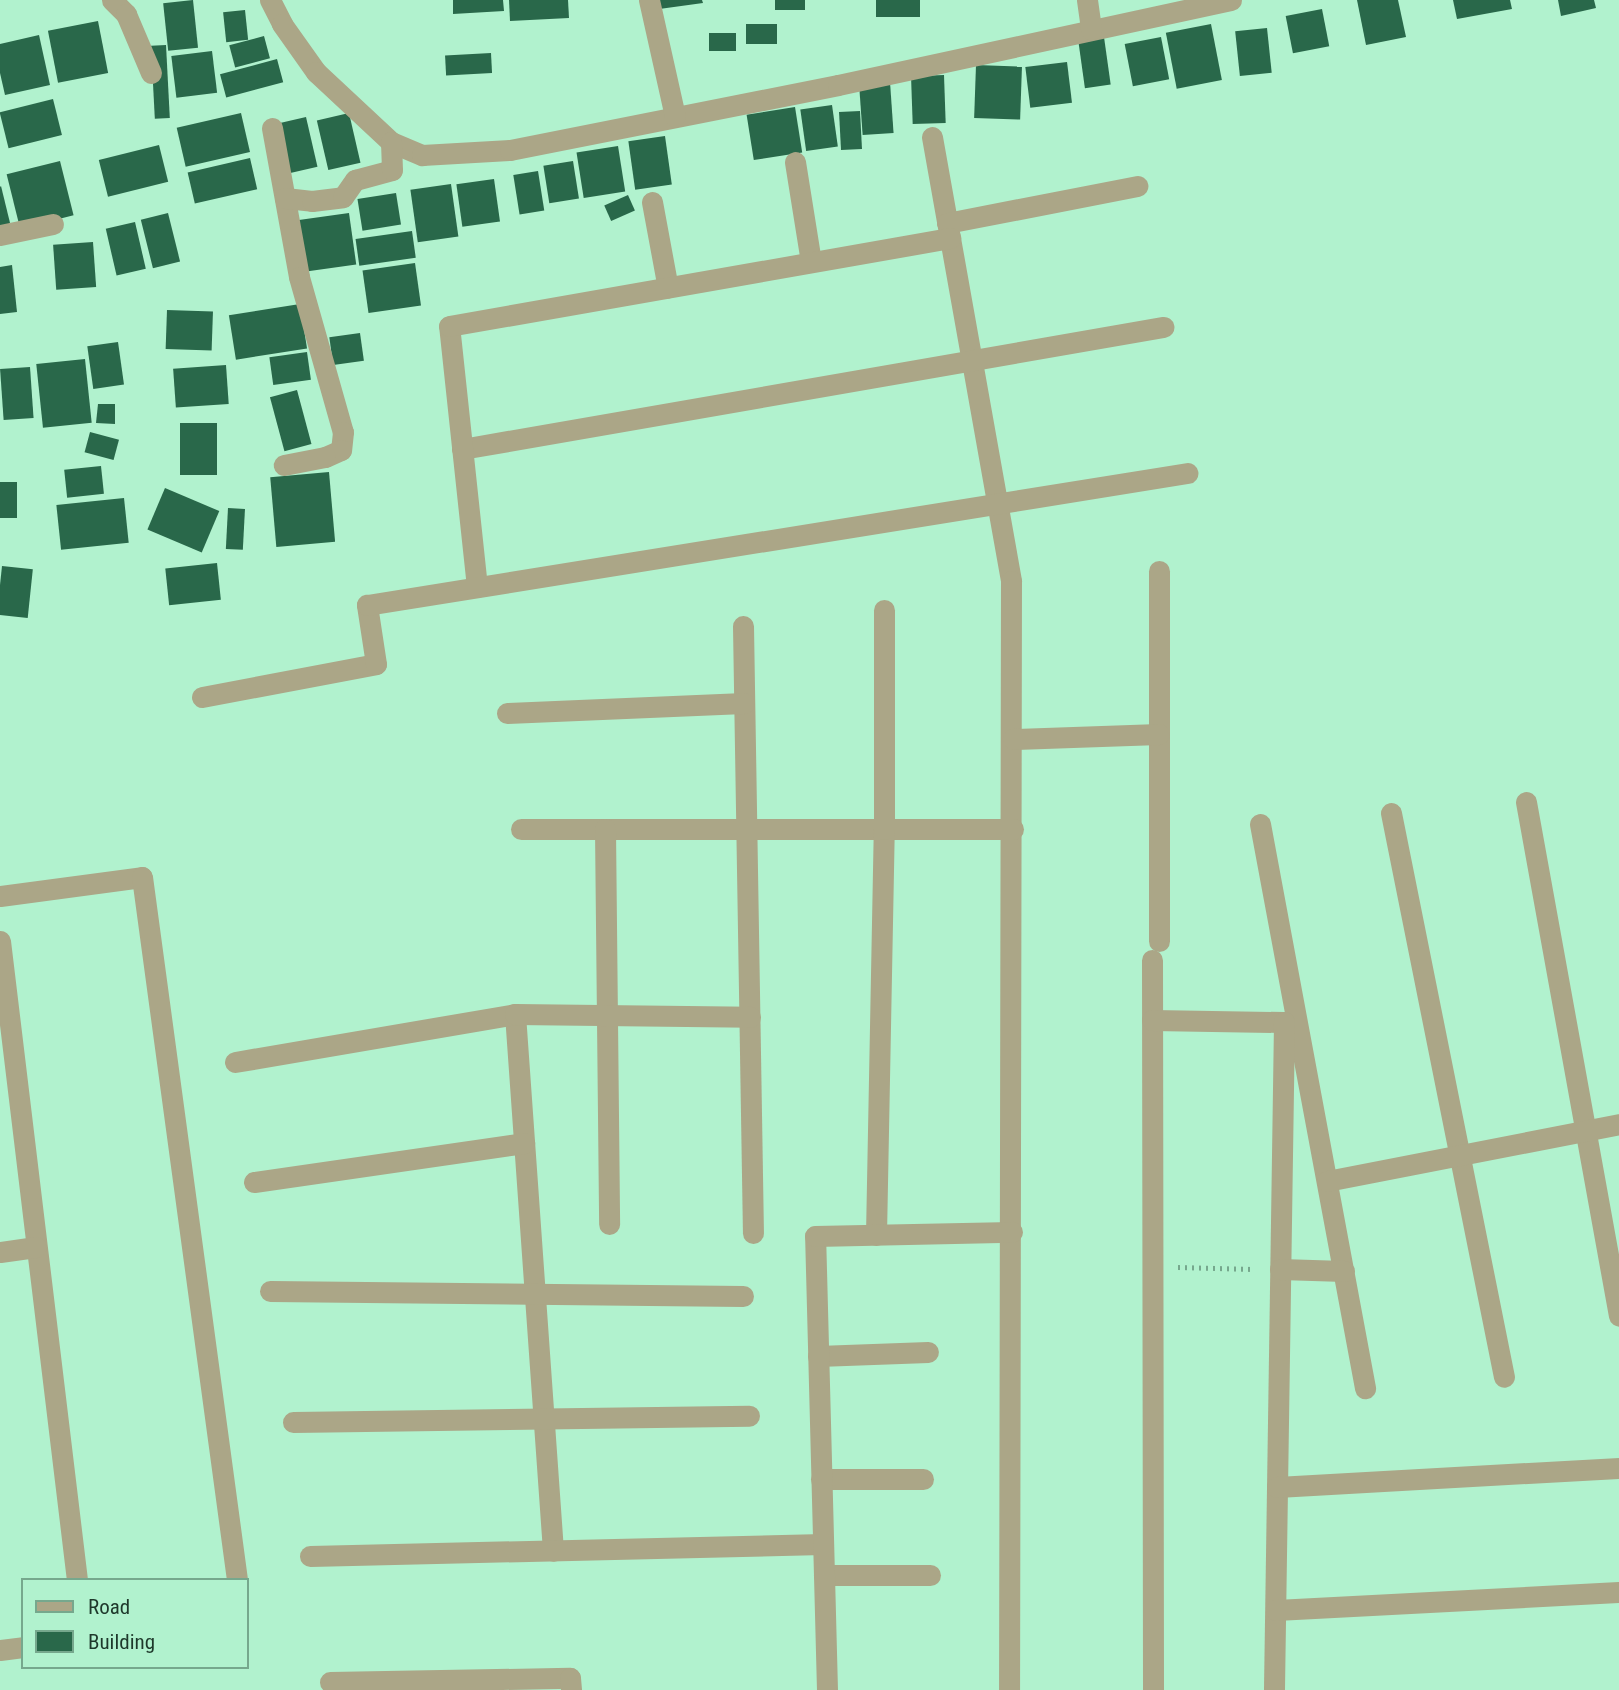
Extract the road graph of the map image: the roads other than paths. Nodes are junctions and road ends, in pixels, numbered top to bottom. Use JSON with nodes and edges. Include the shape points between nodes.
{"nodes":[{"id":1,"x":112,"y":0,"type":"edge"},
{"id":2,"x":270,"y":0,"type":"edge"},
{"id":3,"x":649,"y":0,"type":"edge"},
{"id":4,"x":1231,"y":0,"type":"edge"},
{"id":5,"x":1087,"y":3,"type":"edge"},
{"id":6,"x":1091,"y":30,"type":"junction"},
{"id":7,"x":151,"y":73,"type":"dead end"},
{"id":8,"x":673,"y":107,"type":"junction"},
{"id":9,"x":272,"y":128,"type":"dead end"},
{"id":10,"x":932,"y":137,"type":"dead end"},
{"id":11,"x":391,"y":142,"type":"junction"},
{"id":12,"x":795,"y":162,"type":"dead end"},
{"id":13,"x":1138,"y":186,"type":"dead end"},
{"id":14,"x":285,"y":198,"type":"junction"},
{"id":15,"x":652,"y":202,"type":"dead end"},
{"id":16,"x":53,"y":224,"type":"dead end"},
{"id":17,"x":948,"y":230,"type":"junction"},
{"id":18,"x":0,"y":235,"type":"edge"},
{"id":19,"x":811,"y":262,"type":"junction"},
{"id":20,"x":668,"y":288,"type":"junction"},
{"id":21,"x":1163,"y":327,"type":"dead end"},
{"id":22,"x":972,"y":360,"type":"junction"},
{"id":23,"x":462,"y":449,"type":"junction"},
{"id":24,"x":284,"y":465,"type":"dead end"},
{"id":25,"x":1187,"y":473,"type":"dead end"},
{"id":26,"x":997,"y":503,"type":"junction"},
{"id":27,"x":1159,"y":570,"type":"dead end"},
{"id":28,"x":477,"y":587,"type":"junction"},
{"id":29,"x":884,"y":610,"type":"dead end"},
{"id":30,"x":743,"y":626,"type":"dead end"},
{"id":31,"x":202,"y":697,"type":"dead end"},
{"id":32,"x":744,"y":703,"type":"junction"},
{"id":33,"x":507,"y":713,"type":"dead end"},
{"id":34,"x":1159,"y":734,"type":"junction"},
{"id":35,"x":1013,"y":739,"type":"junction"},
{"id":36,"x":1526,"y":802,"type":"dead end"},
{"id":37,"x":1391,"y":813,"type":"dead end"},
{"id":38,"x":1260,"y":824,"type":"dead end"},
{"id":39,"x":521,"y":830,"type":"dead end"},
{"id":40,"x":605,"y":830,"type":"junction"},
{"id":41,"x":747,"y":830,"type":"junction"},
{"id":42,"x":884,"y":830,"type":"junction"},
{"id":43,"x":1013,"y":830,"type":"junction"},
{"id":44,"x":0,"y":897,"type":"edge"},
{"id":45,"x":0,"y":941,"type":"edge"},
{"id":46,"x":516,"y":1014,"type":"junction"},
{"id":47,"x":607,"y":1015,"type":"junction"},
{"id":48,"x":750,"y":1017,"type":"junction"},
{"id":49,"x":1152,"y":1020,"type":"junction"},
{"id":50,"x":235,"y":1062,"type":"dead end"},
{"id":51,"x":1619,"y":1124,"type":"edge"},
{"id":52,"x":1586,"y":1131,"type":"junction"},
{"id":53,"x":524,"y":1143,"type":"junction"},
{"id":54,"x":1460,"y":1155,"type":"junction"},
{"id":55,"x":1327,"y":1181,"type":"junction"},
{"id":56,"x":254,"y":1182,"type":"dead end"},
{"id":57,"x":609,"y":1224,"type":"dead end"},
{"id":58,"x":1012,"y":1232,"type":"junction"},
{"id":59,"x":753,"y":1233,"type":"dead end"},
{"id":60,"x":876,"y":1235,"type":"junction"},
{"id":61,"x":36,"y":1247,"type":"junction"},
{"id":62,"x":0,"y":1252,"type":"edge"},
{"id":63,"x":1280,"y":1269,"type":"junction"},
{"id":64,"x":1344,"y":1271,"type":"junction"},
{"id":65,"x":270,"y":1291,"type":"dead end"},
{"id":66,"x":535,"y":1294,"type":"junction"},
{"id":67,"x":743,"y":1296,"type":"dead end"},
{"id":68,"x":1619,"y":1315,"type":"edge"},
{"id":69,"x":928,"y":1352,"type":"dead end"},
{"id":70,"x":818,"y":1356,"type":"junction"},
{"id":71,"x":1504,"y":1377,"type":"dead end"},
{"id":72,"x":1365,"y":1388,"type":"dead end"},
{"id":73,"x":749,"y":1416,"type":"dead end"},
{"id":74,"x":544,"y":1419,"type":"junction"},
{"id":75,"x":293,"y":1422,"type":"dead end"},
{"id":76,"x":1619,"y":1468,"type":"edge"},
{"id":77,"x":821,"y":1479,"type":"junction"},
{"id":78,"x":923,"y":1479,"type":"dead end"},
{"id":79,"x":1277,"y":1487,"type":"junction"},
{"id":80,"x":823,"y":1544,"type":"junction"},
{"id":81,"x":553,"y":1551,"type":"junction"},
{"id":82,"x":310,"y":1556,"type":"dead end"},
{"id":83,"x":824,"y":1575,"type":"junction"},
{"id":84,"x":930,"y":1575,"type":"dead end"},
{"id":85,"x":77,"y":1578,"type":"edge"},
{"id":86,"x":237,"y":1578,"type":"edge"},
{"id":87,"x":1619,"y":1592,"type":"edge"},
{"id":88,"x":1276,"y":1610,"type":"junction"},
{"id":89,"x":21,"y":1647,"type":"edge"},
{"id":90,"x":0,"y":1650,"type":"edge"},
{"id":91,"x":330,"y":1682,"type":"dead end"},
{"id":92,"x":571,"y":1690,"type":"edge"},
{"id":93,"x":827,"y":1690,"type":"edge"},
{"id":94,"x":1009,"y":1690,"type":"edge"},
{"id":95,"x":1153,"y":1690,"type":"edge"},
{"id":96,"x":1274,"y":1690,"type":"edge"}],
"edges":[{"from":1,"to":7,"type":"street","via":[[126,14]]},
{"from":2,"to":11,"type":"street","via":[[316,72]]},
{"from":3,"to":8,"type":"street"},
{"from":4,"to":6,"type":"street"},
{"from":5,"to":6,"type":"street"},
{"from":6,"to":8,"type":"street","via":[[838,85]]},
{"from":8,"to":11,"type":"street","via":[[510,150],[422,155]]},
{"from":9,"to":14,"type":"street"},
{"from":10,"to":17,"type":"street"},
{"from":11,"to":14,"type":"street","via":[[392,170],[355,180],[343,197]]},
{"from":12,"to":19,"type":"street"},
{"from":13,"to":17,"type":"street"},
{"from":14,"to":24,"type":"street","via":[[299,277],[343,432],[341,450]]},
{"from":15,"to":20,"type":"street"},
{"from":16,"to":18,"type":"street"},
{"from":17,"to":19,"type":"street"},
{"from":17,"to":22,"type":"street"},
{"from":19,"to":20,"type":"street"},
{"from":20,"to":23,"type":"street","via":[[449,326]]},
{"from":21,"to":22,"type":"street"},
{"from":22,"to":23,"type":"street"},
{"from":22,"to":26,"type":"street"},
{"from":23,"to":28,"type":"street"},
{"from":25,"to":26,"type":"street"},
{"from":26,"to":28,"type":"street"},
{"from":26,"to":35,"type":"street","via":[[1011,581]]},
{"from":27,"to":34,"type":"street"},
{"from":28,"to":31,"type":"street","via":[[367,605],[376,664]]},
{"from":29,"to":42,"type":"street"},
{"from":30,"to":32,"type":"street"},
{"from":32,"to":33,"type":"street"},
{"from":32,"to":41,"type":"street"},
{"from":34,"to":35,"type":"street"},
{"from":34,"to":49,"type":"street"},
{"from":35,"to":43,"type":"street"},
{"from":36,"to":52,"type":"street"},
{"from":37,"to":54,"type":"street"},
{"from":38,"to":55,"type":"street"},
{"from":39,"to":40,"type":"street"},
{"from":40,"to":41,"type":"street"},
{"from":40,"to":47,"type":"street"},
{"from":41,"to":42,"type":"street"},
{"from":41,"to":48,"type":"street"},
{"from":42,"to":43,"type":"street"},
{"from":42,"to":60,"type":"street"},
{"from":43,"to":58,"type":"street"},
{"from":44,"to":86,"type":"street","via":[[142,877]]},
{"from":45,"to":61,"type":"street"},
{"from":46,"to":47,"type":"street"},
{"from":46,"to":50,"type":"street"},
{"from":46,"to":53,"type":"street"},
{"from":47,"to":48,"type":"street"},
{"from":47,"to":57,"type":"street"},
{"from":48,"to":59,"type":"street"},
{"from":49,"to":63,"type":"street","via":[[1284,1022]]},
{"from":49,"to":95,"type":"street"},
{"from":51,"to":52,"type":"street"},
{"from":52,"to":54,"type":"street"},
{"from":52,"to":68,"type":"street"},
{"from":53,"to":56,"type":"street"},
{"from":53,"to":66,"type":"street"},
{"from":54,"to":55,"type":"street"},
{"from":54,"to":71,"type":"street"},
{"from":55,"to":64,"type":"street"},
{"from":58,"to":60,"type":"street"},
{"from":58,"to":94,"type":"street"},
{"from":60,"to":70,"type":"street","via":[[815,1236]]},
{"from":61,"to":62,"type":"street"},
{"from":61,"to":85,"type":"street"},
{"from":63,"to":64,"type":"street"},
{"from":63,"to":79,"type":"street"},
{"from":64,"to":72,"type":"street"},
{"from":65,"to":66,"type":"street"},
{"from":66,"to":67,"type":"street"},
{"from":66,"to":74,"type":"street"},
{"from":69,"to":70,"type":"street"},
{"from":70,"to":77,"type":"street"},
{"from":73,"to":74,"type":"street"},
{"from":74,"to":75,"type":"street"},
{"from":74,"to":81,"type":"street"},
{"from":76,"to":79,"type":"street"},
{"from":77,"to":78,"type":"street"},
{"from":77,"to":80,"type":"street"},
{"from":79,"to":88,"type":"street"},
{"from":80,"to":81,"type":"street"},
{"from":80,"to":83,"type":"street"},
{"from":81,"to":82,"type":"street"},
{"from":83,"to":84,"type":"street"},
{"from":83,"to":93,"type":"street"},
{"from":87,"to":88,"type":"street"},
{"from":88,"to":96,"type":"street"},
{"from":89,"to":90,"type":"street"},
{"from":91,"to":92,"type":"street","via":[[570,1678]]}]}
